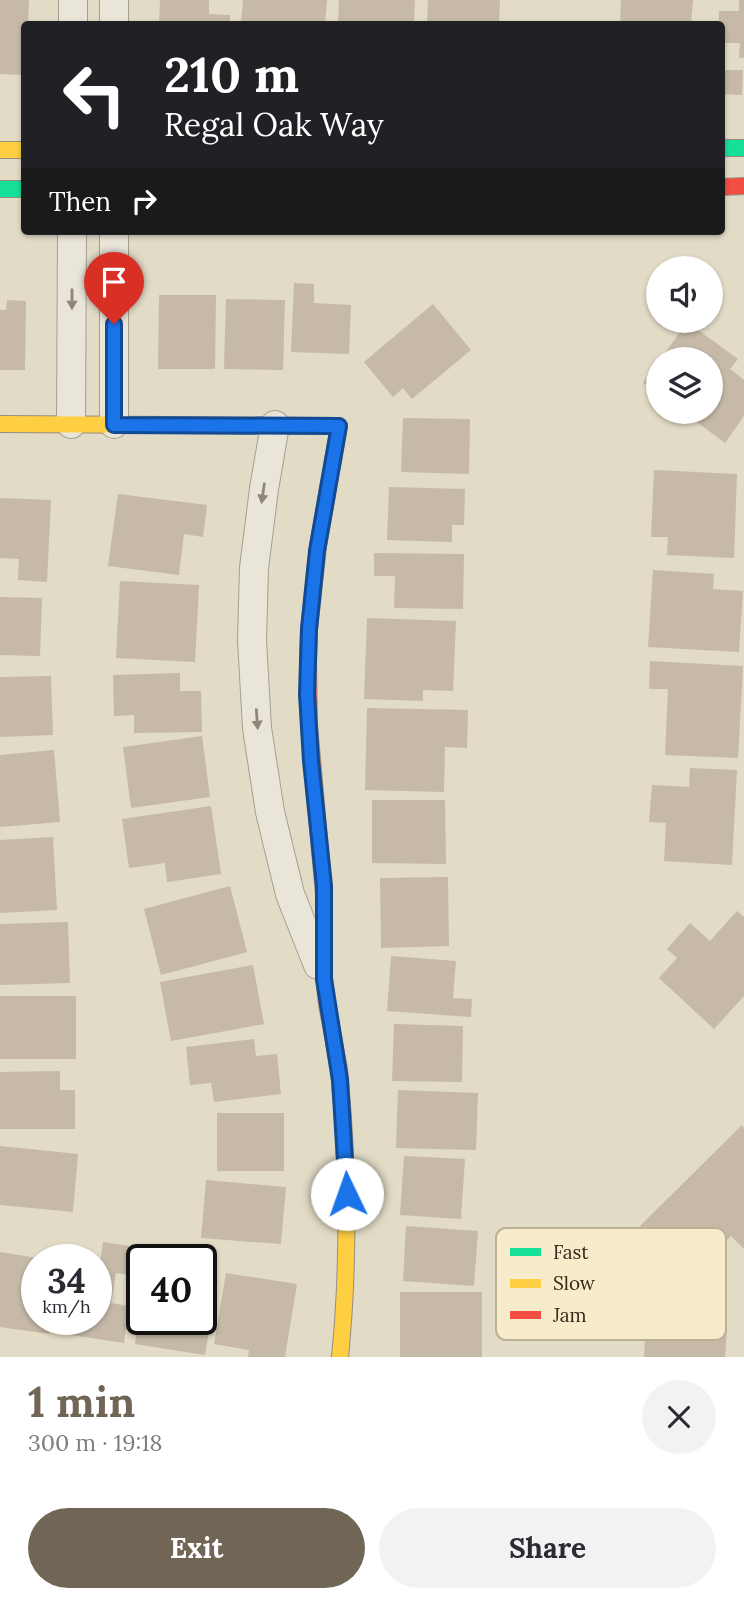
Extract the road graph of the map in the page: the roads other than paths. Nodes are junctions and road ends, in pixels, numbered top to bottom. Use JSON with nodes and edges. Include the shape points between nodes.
{"nodes":[{"id":1,"x":74,"y":0,"type":"edge"},
{"id":2,"x":114,"y":0,"type":"edge"},
{"id":3,"x":74,"y":21,"type":"edge"},
{"id":4,"x":114,"y":21,"type":"edge"},
{"id":5,"x":725,"y":148,"type":"edge"},
{"id":6,"x":744,"y":148,"type":"edge"},
{"id":7,"x":0,"y":150,"type":"edge"},
{"id":8,"x":21,"y":150,"type":"edge"},
{"id":9,"x":725,"y":187,"type":"edge"},
{"id":10,"x":744,"y":187,"type":"edge"},
{"id":11,"x":0,"y":189,"type":"edge"},
{"id":12,"x":21,"y":189,"type":"edge"},
{"id":13,"x":72,"y":235,"type":"edge"},
{"id":14,"x":114,"y":235,"type":"edge"},
{"id":15,"x":0,"y":424,"type":"edge"},
{"id":16,"x":71,"y":424,"type":"junction"},
{"id":17,"x":114,"y":425,"type":"junction"},
{"id":18,"x":275,"y":425,"type":"junction"},
{"id":19,"x":324,"y":979,"type":"junction"},
{"id":20,"x":340,"y":1357,"type":"edge"}],
"edges":[{"from":1,"to":3,"type":"street"},
{"from":2,"to":4,"type":"street"},
{"from":5,"to":6,"type":"street"},
{"from":7,"to":8,"type":"street"},
{"from":9,"to":10,"type":"street"},
{"from":11,"to":12,"type":"street"},
{"from":13,"to":16,"type":"street","one_way":true},
{"from":14,"to":17,"type":"street"},
{"from":15,"to":16,"type":"street"},
{"from":16,"to":17,"type":"street"},
{"from":17,"to":18,"type":"street"},
{"from":18,"to":19,"type":"street","one_way":true,"via":[[254,568],[257,729],[270,812],[290,894]]},
{"from":18,"to":19,"type":"street","via":[[339,426],[317,551],[307,694],[324,886]]},
{"from":19,"to":20,"type":"street","via":[[340,1080],[347,1194]]}]}
